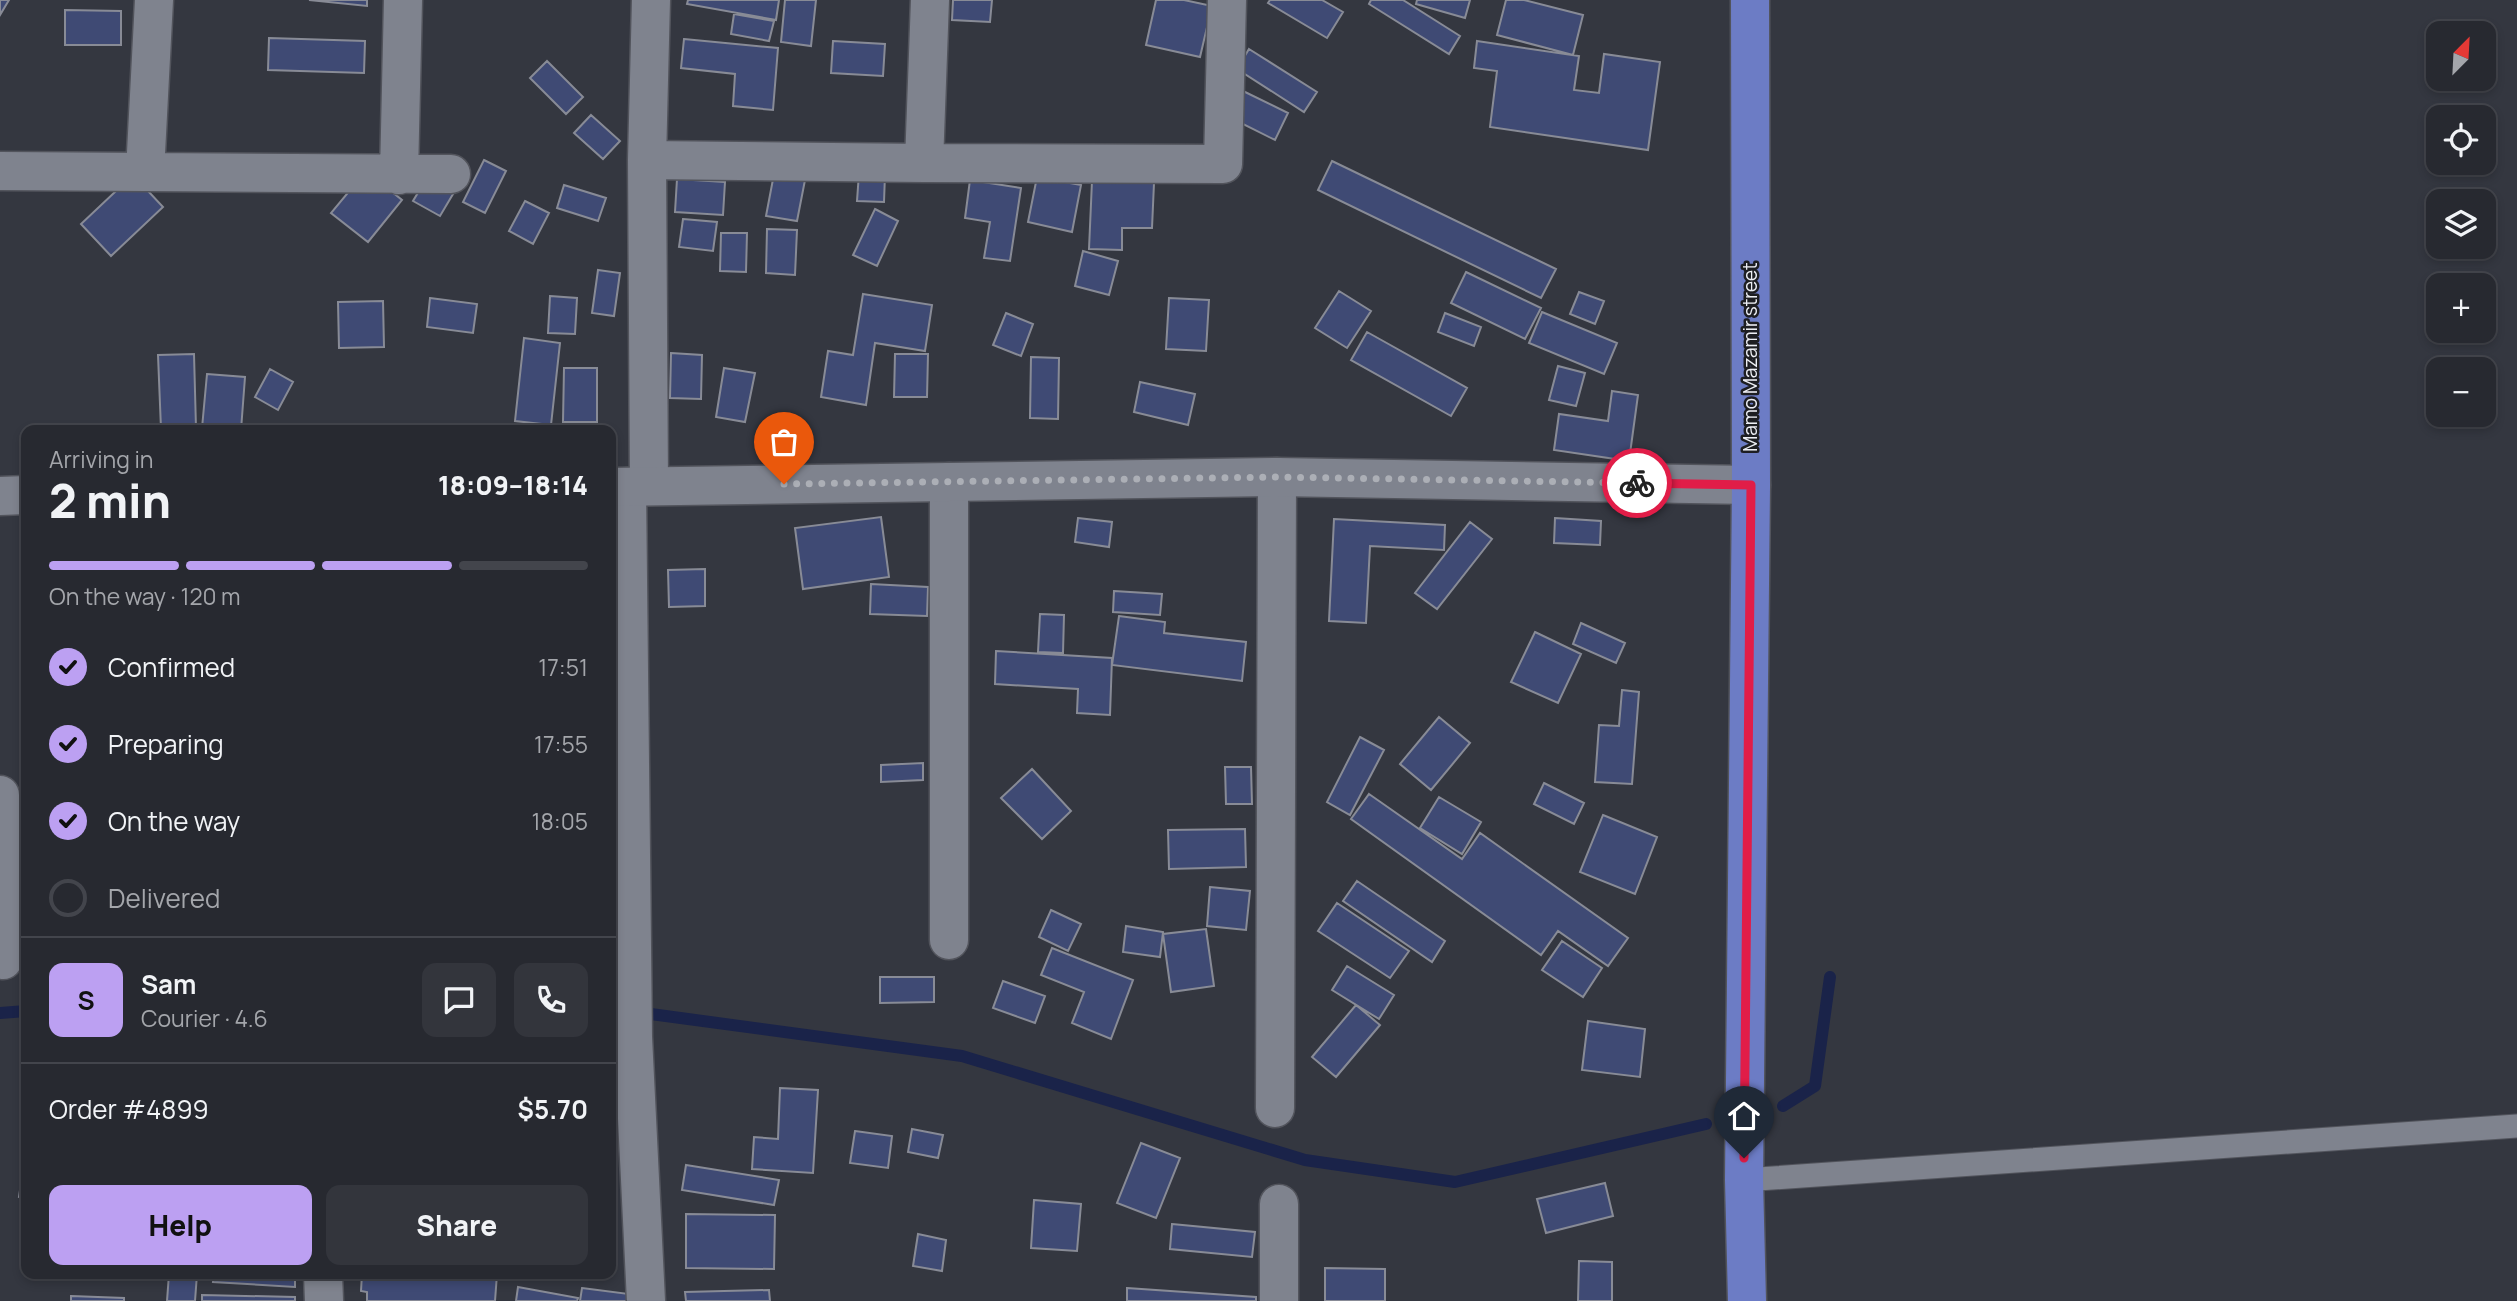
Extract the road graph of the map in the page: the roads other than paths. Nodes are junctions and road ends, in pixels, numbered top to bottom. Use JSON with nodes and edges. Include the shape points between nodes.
{"nodes":[{"id":1,"x":154,"y":0,"type":"edge"},
{"id":2,"x":403,"y":0,"type":"edge"},
{"id":3,"x":651,"y":0,"type":"edge"},
{"id":4,"x":930,"y":0,"type":"edge"},
{"id":5,"x":1227,"y":0,"type":"edge"},
{"id":6,"x":1750,"y":0,"type":"edge"},
{"id":7,"x":647,"y":160,"type":"junction"},
{"id":8,"x":923,"y":163,"type":"junction"},
{"id":9,"x":0,"y":171,"type":"edge"},
{"id":10,"x":145,"y":172,"type":"junction"},
{"id":11,"x":451,"y":174,"type":"dead end"},
{"id":12,"x":399,"y":175,"type":"junction"},
{"id":13,"x":1277,"y":477,"type":"junction"},
{"id":14,"x":949,"y":482,"type":"junction"},
{"id":15,"x":1751,"y":485,"type":"junction"},
{"id":16,"x":629,"y":487,"type":"edge"},
{"id":17,"x":21,"y":495,"type":"edge"},
{"id":18,"x":0,"y":496,"type":"edge"},
{"id":19,"x":0,"y":795,"type":"edge"},
{"id":20,"x":949,"y":940,"type":"dead end"},
{"id":21,"x":3,"y":960,"type":"dead end"},
{"id":22,"x":1275,"y":1108,"type":"dead end"},
{"id":23,"x":2517,"y":1126,"type":"edge"},
{"id":24,"x":1744,"y":1180,"type":"junction"},
{"id":25,"x":1279,"y":1204,"type":"dead end"},
{"id":26,"x":323,"y":1279,"type":"edge"},
{"id":27,"x":324,"y":1301,"type":"edge"},
{"id":28,"x":646,"y":1301,"type":"edge"},
{"id":29,"x":1279,"y":1301,"type":"edge"},
{"id":30,"x":1747,"y":1301,"type":"edge"}],
"edges":[{"from":1,"to":10,"type":"street"},
{"from":2,"to":12,"type":"street"},
{"from":3,"to":7,"type":"street"},
{"from":4,"to":8,"type":"street"},
{"from":5,"to":8,"type":"street","via":[[1223,164]]},
{"from":6,"to":15,"type":"main road","name":"Mamo Mazamir street"},
{"from":7,"to":8,"type":"street"},
{"from":7,"to":16,"type":"street"},
{"from":9,"to":10,"type":"street"},
{"from":10,"to":12,"type":"street"},
{"from":11,"to":12,"type":"street"},
{"from":13,"to":14,"type":"street"},
{"from":13,"to":15,"type":"street"},
{"from":13,"to":22,"type":"street"},
{"from":14,"to":16,"type":"street"},
{"from":14,"to":20,"type":"street"},
{"from":15,"to":24,"type":"main road","name":"Mamo Mazamir street"},
{"from":16,"to":28,"type":"street","via":[[633,1037]]},
{"from":17,"to":18,"type":"street"},
{"from":19,"to":21,"type":"street"},
{"from":23,"to":24,"type":"lane"},
{"from":24,"to":30,"type":"main road","name":"Mamo Mazamir street"},
{"from":25,"to":29,"type":"street"},
{"from":26,"to":27,"type":"street"}]}
